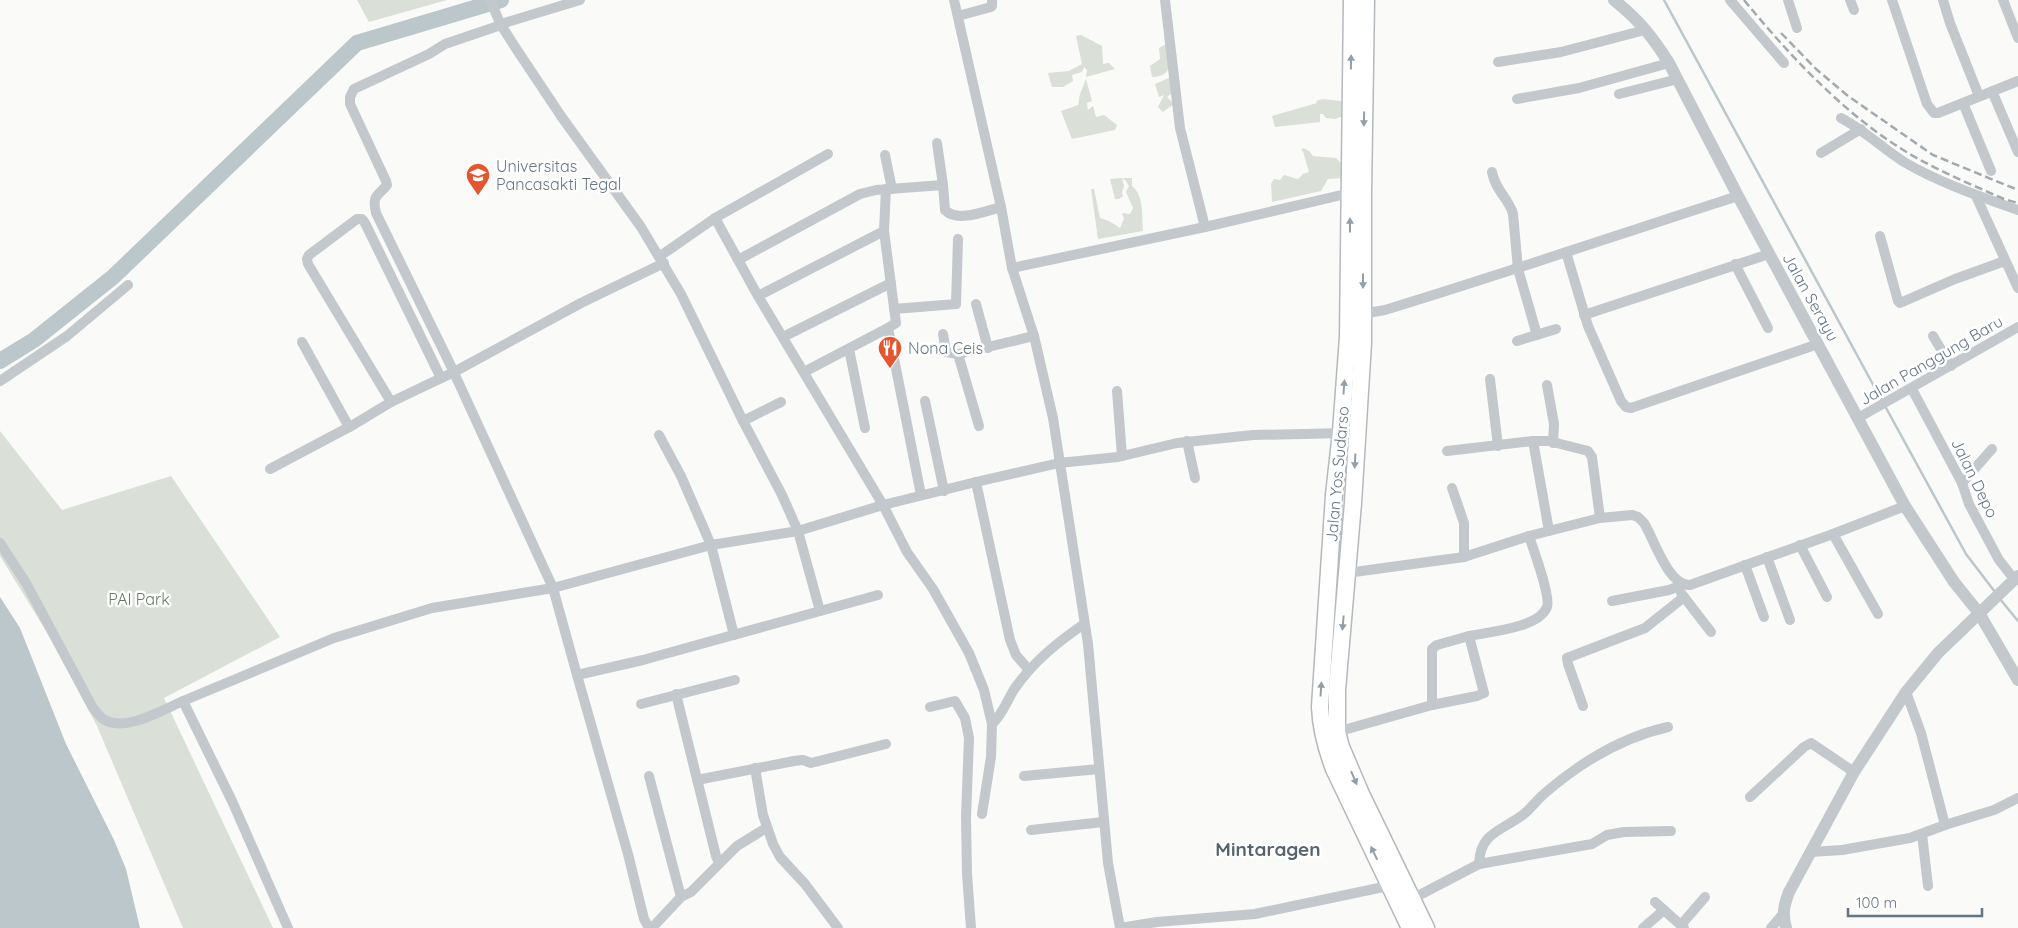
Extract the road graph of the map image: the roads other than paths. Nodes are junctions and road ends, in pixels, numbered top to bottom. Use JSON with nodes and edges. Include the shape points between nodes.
{"nodes":[{"id":1,"x":490,"y":0,"type":"edge"},
{"id":2,"x":580,"y":0,"type":"edge"},
{"id":3,"x":954,"y":0,"type":"edge"},
{"id":4,"x":992,"y":0,"type":"edge"},
{"id":5,"x":1165,"y":0,"type":"edge"},
{"id":6,"x":1352,"y":0,"type":"edge"},
{"id":7,"x":1366,"y":0,"type":"edge"},
{"id":8,"x":1614,"y":0,"type":"edge"},
{"id":9,"x":1730,"y":0,"type":"edge"},
{"id":10,"x":1788,"y":0,"type":"edge"},
{"id":11,"x":1892,"y":0,"type":"edge"},
{"id":12,"x":1943,"y":0,"type":"edge"},
{"id":13,"x":2003,"y":0,"type":"edge"},
{"id":14,"x":958,"y":16,"type":"junction"},
{"id":15,"x":501,"y":24,"type":"junction"},
{"id":16,"x":1797,"y":28,"type":"dead end"},
{"id":17,"x":1645,"y":30,"type":"junction"},
{"id":18,"x":2018,"y":38,"type":"edge"},
{"id":19,"x":1498,"y":62,"type":"dead end"},
{"id":20,"x":1669,"y":63,"type":"junction"},
{"id":21,"x":1784,"y":63,"type":"dead end"},
{"id":22,"x":1678,"y":79,"type":"junction"},
{"id":23,"x":2018,"y":81,"type":"edge"},
{"id":24,"x":1992,"y":91,"type":"junction"},
{"id":25,"x":1619,"y":94,"type":"dead end"},
{"id":26,"x":1980,"y":96,"type":"junction"},
{"id":27,"x":1518,"y":99,"type":"dead end"},
{"id":28,"x":1963,"y":103,"type":"junction"},
{"id":29,"x":1841,"y":118,"type":"dead end"},
{"id":30,"x":1861,"y":129,"type":"junction"},
{"id":31,"x":937,"y":143,"type":"dead end"},
{"id":32,"x":2018,"y":152,"type":"edge"},
{"id":33,"x":1821,"y":153,"type":"dead end"},
{"id":34,"x":828,"y":154,"type":"dead end"},
{"id":35,"x":885,"y":155,"type":"dead end"},
{"id":36,"x":1991,"y":171,"type":"dead end"},
{"id":37,"x":1492,"y":172,"type":"dead end"},
{"id":38,"x":943,"y":185,"type":"junction"},
{"id":39,"x":889,"y":189,"type":"junction"},
{"id":40,"x":1350,"y":193,"type":"junction"},
{"id":41,"x":1738,"y":196,"type":"junction"},
{"id":42,"x":1976,"y":196,"type":"junction"},
{"id":43,"x":1001,"y":207,"type":"junction"},
{"id":44,"x":2018,"y":210,"type":"edge"},
{"id":45,"x":715,"y":218,"type":"junction"},
{"id":46,"x":1205,"y":227,"type":"junction"},
{"id":47,"x":884,"y":231,"type":"junction"},
{"id":48,"x":1880,"y":236,"type":"dead end"},
{"id":49,"x":958,"y":239,"type":"dead end"},
{"id":50,"x":1566,"y":252,"type":"junction"},
{"id":51,"x":1769,"y":254,"type":"junction"},
{"id":52,"x":662,"y":260,"type":"junction"},
{"id":53,"x":738,"y":260,"type":"junction"},
{"id":54,"x":2005,"y":260,"type":"junction"},
{"id":55,"x":1736,"y":264,"type":"junction"},
{"id":56,"x":1012,"y":268,"type":"junction"},
{"id":57,"x":1518,"y":269,"type":"junction"},
{"id":58,"x":891,"y":284,"type":"junction"},
{"id":59,"x":128,"y":285,"type":"dead end"},
{"id":60,"x":2018,"y":288,"type":"edge"},
{"id":61,"x":758,"y":296,"type":"junction"},
{"id":62,"x":976,"y":304,"type":"dead end"},
{"id":63,"x":894,"y":309,"type":"junction"},
{"id":64,"x":1362,"y":314,"type":"junction"},
{"id":65,"x":1584,"y":315,"type":"junction"},
{"id":66,"x":888,"y":328,"type":"junction"},
{"id":67,"x":1768,"y":328,"type":"dead end"},
{"id":68,"x":2018,"y":328,"type":"edge"},
{"id":69,"x":1556,"y":329,"type":"dead end"},
{"id":70,"x":943,"y":334,"type":"dead end"},
{"id":71,"x":1537,"y":334,"type":"junction"},
{"id":72,"x":1034,"y":336,"type":"junction"},
{"id":73,"x":1934,"y":336,"type":"dead end"},
{"id":74,"x":783,"y":337,"type":"junction"},
{"id":75,"x":1517,"y":341,"type":"dead end"},
{"id":76,"x":302,"y":342,"type":"dead end"},
{"id":77,"x":1818,"y":344,"type":"junction"},
{"id":78,"x":988,"y":348,"type":"junction"},
{"id":79,"x":850,"y":349,"type":"junction"},
{"id":80,"x":958,"y":354,"type":"junction"},
{"id":81,"x":1951,"y":366,"type":"junction"},
{"id":82,"x":454,"y":372,"type":"junction"},
{"id":83,"x":804,"y":372,"type":"junction"},
{"id":84,"x":441,"y":378,"type":"junction"},
{"id":85,"x":1490,"y":379,"type":"dead end"},
{"id":86,"x":0,"y":381,"type":"edge"},
{"id":87,"x":1547,"y":385,"type":"dead end"},
{"id":88,"x":1912,"y":389,"type":"junction"},
{"id":89,"x":1116,"y":391,"type":"dead end"},
{"id":90,"x":925,"y":401,"type":"dead end"},
{"id":91,"x":391,"y":402,"type":"junction"},
{"id":92,"x":781,"y":402,"type":"dead end"},
{"id":93,"x":1858,"y":418,"type":"junction"},
{"id":94,"x":743,"y":421,"type":"junction"},
{"id":95,"x":979,"y":426,"type":"dead end"},
{"id":96,"x":349,"y":427,"type":"junction"},
{"id":97,"x":865,"y":428,"type":"dead end"},
{"id":98,"x":1349,"y":433,"type":"junction"},
{"id":99,"x":659,"y":435,"type":"dead end"},
{"id":100,"x":1533,"y":441,"type":"junction"},
{"id":101,"x":1187,"y":442,"type":"junction"},
{"id":102,"x":1553,"y":442,"type":"junction"},
{"id":103,"x":1498,"y":446,"type":"junction"},
{"id":104,"x":1992,"y":449,"type":"dead end"},
{"id":105,"x":1447,"y":451,"type":"dead end"},
{"id":106,"x":1122,"y":456,"type":"junction"},
{"id":107,"x":1059,"y":463,"type":"junction"},
{"id":108,"x":270,"y":469,"type":"dead end"},
{"id":109,"x":1195,"y":478,"type":"dead end"},
{"id":110,"x":976,"y":482,"type":"junction"},
{"id":111,"x":1962,"y":483,"type":"junction"},
{"id":112,"x":1452,"y":488,"type":"dead end"},
{"id":113,"x":944,"y":491,"type":"junction"},
{"id":114,"x":921,"y":495,"type":"junction"},
{"id":115,"x":883,"y":506,"type":"junction"},
{"id":116,"x":1905,"y":506,"type":"junction"},
{"id":117,"x":1600,"y":518,"type":"junction"},
{"id":118,"x":798,"y":531,"type":"junction"},
{"id":119,"x":1549,"y":531,"type":"junction"},
{"id":120,"x":1833,"y":534,"type":"junction"},
{"id":121,"x":1529,"y":536,"type":"junction"},
{"id":122,"x":0,"y":543,"type":"edge"},
{"id":123,"x":1800,"y":544,"type":"junction"},
{"id":124,"x":711,"y":545,"type":"junction"},
{"id":125,"x":1464,"y":557,"type":"junction"},
{"id":126,"x":1767,"y":557,"type":"junction"},
{"id":127,"x":1746,"y":565,"type":"junction"},
{"id":128,"x":1347,"y":572,"type":"junction"},
{"id":129,"x":2016,"y":577,"type":"edge"},
{"id":130,"x":1678,"y":585,"type":"junction"},
{"id":131,"x":552,"y":588,"type":"junction"},
{"id":132,"x":878,"y":595,"type":"dead end"},
{"id":133,"x":1684,"y":597,"type":"junction"},
{"id":134,"x":1827,"y":597,"type":"dead end"},
{"id":135,"x":1612,"y":601,"type":"dead end"},
{"id":136,"x":820,"y":611,"type":"junction"},
{"id":137,"x":1878,"y":614,"type":"dead end"},
{"id":138,"x":1978,"y":614,"type":"junction"},
{"id":139,"x":1764,"y":618,"type":"dead end"},
{"id":140,"x":1790,"y":620,"type":"dead end"},
{"id":141,"x":1084,"y":624,"type":"junction"},
{"id":142,"x":1711,"y":632,"type":"dead end"},
{"id":143,"x":734,"y":635,"type":"junction"},
{"id":144,"x":1469,"y":636,"type":"junction"},
{"id":145,"x":1029,"y":670,"type":"junction"},
{"id":146,"x":577,"y":675,"type":"junction"},
{"id":147,"x":735,"y":680,"type":"dead end"},
{"id":148,"x":2018,"y":680,"type":"edge"},
{"id":149,"x":1906,"y":692,"type":"junction"},
{"id":150,"x":676,"y":694,"type":"junction"},
{"id":151,"x":184,"y":701,"type":"junction"},
{"id":152,"x":641,"y":704,"type":"dead end"},
{"id":153,"x":1432,"y":705,"type":"junction"},
{"id":154,"x":1583,"y":706,"type":"dead end"},
{"id":155,"x":930,"y":707,"type":"dead end"},
{"id":156,"x":992,"y":724,"type":"junction"},
{"id":157,"x":1668,"y":727,"type":"dead end"},
{"id":158,"x":1330,"y":735,"type":"junction"},
{"id":159,"x":886,"y":744,"type":"dead end"},
{"id":160,"x":755,"y":768,"type":"junction"},
{"id":161,"x":1100,"y":769,"type":"junction"},
{"id":162,"x":1854,"y":772,"type":"junction"},
{"id":163,"x":649,"y":776,"type":"dead end"},
{"id":164,"x":1024,"y":776,"type":"dead end"},
{"id":165,"x":697,"y":780,"type":"junction"},
{"id":166,"x":1750,"y":796,"type":"dead end"},
{"id":167,"x":2018,"y":798,"type":"edge"},
{"id":168,"x":982,"y":814,"type":"dead end"},
{"id":169,"x":1103,"y":822,"type":"junction"},
{"id":170,"x":1945,"y":825,"type":"junction"},
{"id":171,"x":766,"y":828,"type":"junction"},
{"id":172,"x":1031,"y":830,"type":"dead end"},
{"id":173,"x":1671,"y":831,"type":"dead end"},
{"id":174,"x":1922,"y":834,"type":"junction"},
{"id":175,"x":1811,"y":852,"type":"junction"},
{"id":176,"x":719,"y":863,"type":"junction"},
{"id":177,"x":1479,"y":864,"type":"junction"},
{"id":178,"x":1397,"y":884,"type":"junction"},
{"id":179,"x":1928,"y":886,"type":"dead end"},
{"id":180,"x":681,"y":897,"type":"junction"},
{"id":181,"x":1705,"y":897,"type":"dead end"},
{"id":182,"x":1412,"y":899,"type":"junction"},
{"id":183,"x":1655,"y":902,"type":"dead end"},
{"id":184,"x":1664,"y":910,"type":"junction"},
{"id":185,"x":1783,"y":914,"type":"junction"},
{"id":186,"x":1683,"y":926,"type":"edge"},
{"id":187,"x":288,"y":928,"type":"edge"},
{"id":188,"x":650,"y":928,"type":"edge"},
{"id":189,"x":838,"y":928,"type":"edge"},
{"id":190,"x":971,"y":928,"type":"edge"},
{"id":191,"x":1120,"y":928,"type":"edge"},
{"id":192,"x":1410,"y":928,"type":"edge"},
{"id":193,"x":1426,"y":928,"type":"edge"},
{"id":194,"x":1643,"y":928,"type":"edge"},
{"id":195,"x":1771,"y":928,"type":"edge"},
{"id":196,"x":1786,"y":928,"type":"edge"}],
"edges":[{"from":1,"to":15,"type":"street"},
{"from":2,"to":15,"type":"street"},
{"from":3,"to":14,"type":"street"},
{"from":4,"to":14,"type":"street","via":[[991,7]]},
{"from":5,"to":46,"type":"street","via":[[1180,128]]},
{"from":40,"to":6,"type":"highway","name":"Jalan Yos Sudarso","one_way":true},
{"from":7,"to":64,"type":"highway","name":"Jalan Yos Sudarso","one_way":true},
{"from":8,"to":17,"type":"street","name":"Jalan Serayu"},
{"from":9,"to":21,"type":"street"},
{"from":10,"to":16,"type":"street"},
{"from":11,"to":28,"type":"street","via":[[1930,109],[1938,113]]},
{"from":12,"to":26,"type":"street"},
{"from":13,"to":18,"type":"street"},
{"from":14,"to":43,"type":"street"},
{"from":15,"to":52,"type":"street","via":[[537,82]]},
{"from":15,"to":82,"type":"street","via":[[445,44],[354,88],[350,96],[350,104],[387,185],[376,195],[376,213]]},
{"from":17,"to":19,"type":"street","via":[[1561,52]]},
{"from":17,"to":20,"type":"street","name":"Jalan Serayu"},
{"from":20,"to":22,"type":"street","name":"Jalan Serayu"},
{"from":20,"to":27,"type":"street","via":[[1579,88]]},
{"from":22,"to":25,"type":"street"},
{"from":22,"to":41,"type":"street","name":"Jalan Serayu"},
{"from":23,"to":24,"type":"street"},
{"from":24,"to":26,"type":"street"},
{"from":24,"to":32,"type":"street"},
{"from":26,"to":28,"type":"street"},
{"from":28,"to":36,"type":"street"},
{"from":29,"to":30,"type":"street"},
{"from":30,"to":33,"type":"street"},
{"from":30,"to":42,"type":"street","via":[[1905,162]]},
{"from":31,"to":38,"type":"street"},
{"from":34,"to":45,"type":"street"},
{"from":35,"to":39,"type":"street"},
{"from":37,"to":57,"type":"street","via":[[1497,188],[1513,214]]},
{"from":38,"to":39,"type":"street"},
{"from":38,"to":43,"type":"street","via":[[945,210],[951,215],[964,216]]},
{"from":39,"to":47,"type":"street"},
{"from":39,"to":53,"type":"street","via":[[860,194]]},
{"from":40,"to":46,"type":"street"},
{"from":98,"to":40,"type":"highway","name":"Jalan Yos Sudarso","one_way":true},
{"from":41,"to":50,"type":"street"},
{"from":41,"to":51,"type":"street","name":"Jalan Serayu"},
{"from":42,"to":44,"type":"street"},
{"from":42,"to":54,"type":"street"},
{"from":43,"to":56,"type":"street"},
{"from":45,"to":52,"type":"street"},
{"from":45,"to":53,"type":"street"},
{"from":46,"to":56,"type":"street"},
{"from":47,"to":58,"type":"street"},
{"from":47,"to":61,"type":"street"},
{"from":48,"to":54,"type":"street","via":[[1900,303]]},
{"from":49,"to":63,"type":"street","via":[[956,304]]},
{"from":50,"to":57,"type":"street"},
{"from":50,"to":65,"type":"street"},
{"from":51,"to":55,"type":"street"},
{"from":51,"to":77,"type":"street","name":"Jalan Serayu"},
{"from":52,"to":82,"type":"street"},
{"from":52,"to":94,"type":"street"},
{"from":53,"to":61,"type":"street"},
{"from":54,"to":60,"type":"street"},
{"from":55,"to":65,"type":"street"},
{"from":55,"to":67,"type":"street"},
{"from":56,"to":72,"type":"street"},
{"from":57,"to":64,"type":"street","via":[[1385,310]]},
{"from":57,"to":71,"type":"street"},
{"from":58,"to":63,"type":"street"},
{"from":58,"to":74,"type":"street"},
{"from":59,"to":86,"type":"street","via":[[66,336]]},
{"from":61,"to":74,"type":"street"},
{"from":62,"to":78,"type":"street"},
{"from":63,"to":66,"type":"street","via":[[896,323]]},
{"from":64,"to":98,"type":"highway","name":"Jalan Yos Sudarso","via":[[1364,343]]},
{"from":65,"to":77,"type":"street","via":[[1621,402],[1631,408]]},
{"from":66,"to":79,"type":"street"},
{"from":66,"to":114,"type":"street"},
{"from":68,"to":81,"type":"street","name":"Jalan Panggung Baru"},
{"from":69,"to":71,"type":"street"},
{"from":70,"to":80,"type":"street","via":[[946,352]]},
{"from":71,"to":75,"type":"street"},
{"from":72,"to":78,"type":"street"},
{"from":72,"to":107,"type":"street","via":[[1053,418]]},
{"from":73,"to":81,"type":"street"},
{"from":74,"to":83,"type":"street"},
{"from":76,"to":96,"type":"street"},
{"from":77,"to":93,"type":"street","name":"Jalan Serayu"},
{"from":78,"to":80,"type":"street"},
{"from":79,"to":83,"type":"street"},
{"from":79,"to":97,"type":"street"},
{"from":80,"to":95,"type":"street"},
{"from":81,"to":88,"type":"street","name":"Jalan Panggung Baru"},
{"from":82,"to":84,"type":"street"},
{"from":82,"to":131,"type":"street"},
{"from":83,"to":115,"type":"street"},
{"from":84,"to":91,"type":"street"},
{"from":84,"to":91,"type":"street","via":[[365,223],[357,219],[307,259]]},
{"from":85,"to":103,"type":"street"},
{"from":87,"to":102,"type":"street","via":[[1554,424]]},
{"from":88,"to":93,"type":"street","name":"Jalan Panggung Baru"},
{"from":88,"to":111,"type":"street","name":"Jalan Depo"},
{"from":89,"to":106,"type":"street"},
{"from":90,"to":113,"type":"street"},
{"from":91,"to":96,"type":"street"},
{"from":92,"to":94,"type":"street"},
{"from":93,"to":116,"type":"street","name":"Jalan Serayu"},
{"from":94,"to":118,"type":"street"},
{"from":96,"to":108,"type":"street"},
{"from":98,"to":101,"type":"street","via":[[1253,435]]},
{"from":98,"to":128,"type":"highway","name":"Jalan Yos Sudarso","one_way":true},
{"from":158,"to":98,"type":"highway","name":"Jalan Yos Sudarso","one_way":true,"via":[[1320,707],[1334,495]]},
{"from":99,"to":124,"type":"street"},
{"from":100,"to":102,"type":"street"},
{"from":100,"to":103,"type":"street"},
{"from":100,"to":119,"type":"street"},
{"from":101,"to":106,"type":"street"},
{"from":101,"to":109,"type":"street"},
{"from":102,"to":117,"type":"street","via":[[1591,453]]},
{"from":103,"to":105,"type":"street"},
{"from":104,"to":111,"type":"street"},
{"from":106,"to":107,"type":"street"},
{"from":107,"to":110,"type":"street"},
{"from":107,"to":141,"type":"street"},
{"from":110,"to":113,"type":"street"},
{"from":110,"to":145,"type":"street","via":[[1010,640],[1016,655]]},
{"from":111,"to":129,"type":"street","name":"Jalan Depo","via":[[1969,504],[1999,560]]},
{"from":112,"to":125,"type":"street","via":[[1464,523]]},
{"from":113,"to":114,"type":"street"},
{"from":114,"to":115,"type":"street"},
{"from":115,"to":118,"type":"street"},
{"from":115,"to":156,"type":"street","via":[[907,552],[969,653],[984,690]]},
{"from":116,"to":120,"type":"street"},
{"from":116,"to":138,"type":"street","name":"Jalan Serayu"},
{"from":117,"to":119,"type":"street"},
{"from":117,"to":130,"type":"street","via":[[1632,515],[1641,520]]},
{"from":118,"to":124,"type":"street"},
{"from":118,"to":136,"type":"street"},
{"from":119,"to":121,"type":"street"},
{"from":120,"to":123,"type":"street"},
{"from":120,"to":137,"type":"street"},
{"from":121,"to":125,"type":"street"},
{"from":121,"to":144,"type":"street","via":[[1547,607],[1525,624]]},
{"from":122,"to":151,"type":"street","via":[[26,583],[92,708],[102,719],[116,724],[129,723]]},
{"from":123,"to":126,"type":"street"},
{"from":123,"to":134,"type":"street"},
{"from":124,"to":131,"type":"street"},
{"from":124,"to":143,"type":"street"},
{"from":125,"to":128,"type":"street"},
{"from":126,"to":127,"type":"street"},
{"from":126,"to":140,"type":"street"},
{"from":127,"to":130,"type":"street"},
{"from":127,"to":139,"type":"street"},
{"from":128,"to":158,"type":"highway","name":"Jalan Yos Sudarso","one_way":true},
{"from":129,"to":138,"type":"street"},
{"from":130,"to":133,"type":"street"},
{"from":130,"to":135,"type":"street","via":[[1662,592]]},
{"from":131,"to":146,"type":"street"},
{"from":131,"to":151,"type":"street","via":[[432,608],[334,638]]},
{"from":132,"to":136,"type":"street"},
{"from":133,"to":142,"type":"street"},
{"from":133,"to":154,"type":"street","via":[[1647,627],[1567,658]]},
{"from":136,"to":143,"type":"street"},
{"from":138,"to":148,"type":"street","name":"Jalan Serayu"},
{"from":138,"to":149,"type":"street","via":[[1938,653]]},
{"from":141,"to":145,"type":"street","via":[[1056,643]]},
{"from":141,"to":161,"type":"street"},
{"from":143,"to":146,"type":"street"},
{"from":144,"to":153,"type":"street","via":[[1437,644],[1432,649]]},
{"from":144,"to":153,"type":"street","via":[[1484,693]]},
{"from":145,"to":156,"type":"street"},
{"from":146,"to":188,"type":"street","via":[[644,919]]},
{"from":147,"to":150,"type":"street"},
{"from":149,"to":162,"type":"street"},
{"from":149,"to":170,"type":"street","via":[[1921,733]]},
{"from":150,"to":152,"type":"street"},
{"from":150,"to":165,"type":"street"},
{"from":151,"to":187,"type":"street"},
{"from":153,"to":158,"type":"street"},
{"from":155,"to":190,"type":"street","via":[[955,701],[965,718],[969,768],[966,817]]},
{"from":156,"to":168,"type":"street","via":[[991,757]]},
{"from":157,"to":177,"type":"street","via":[[1618,743],[1584,764],[1545,793],[1519,818],[1490,835],[1479,851]]},
{"from":158,"to":178,"type":"highway","name":"Jalan Yos Sudarso","via":[[1341,747]]},
{"from":159,"to":160,"type":"street","via":[[811,763],[803,760]]},
{"from":160,"to":165,"type":"street"},
{"from":160,"to":171,"type":"street"},
{"from":161,"to":164,"type":"street"},
{"from":161,"to":169,"type":"street"},
{"from":162,"to":166,"type":"street","via":[[1811,743]]},
{"from":162,"to":175,"type":"street"},
{"from":163,"to":180,"type":"street"},
{"from":165,"to":176,"type":"street"},
{"from":167,"to":170,"type":"street","via":[[1994,810]]},
{"from":169,"to":172,"type":"street"},
{"from":169,"to":191,"type":"street"},
{"from":170,"to":174,"type":"street"},
{"from":171,"to":176,"type":"street","via":[[737,846]]},
{"from":171,"to":189,"type":"street","via":[[780,857]]},
{"from":173,"to":177,"type":"street","via":[[1624,832],[1592,844]]},
{"from":174,"to":175,"type":"street","via":[[1888,843]]},
{"from":174,"to":179,"type":"street"},
{"from":175,"to":185,"type":"street","via":[[1789,892]]},
{"from":176,"to":180,"type":"street","via":[[691,892]]},
{"from":177,"to":182,"type":"street"},
{"from":178,"to":182,"type":"highway","name":"Jalan Yos Sudarso"},
{"from":178,"to":191,"type":"street","via":[[1254,914]]},
{"from":178,"to":192,"type":"highway","name":"Jalan Yos Sudarso"},
{"from":180,"to":188,"type":"street"},
{"from":181,"to":186,"type":"street"},
{"from":182,"to":193,"type":"highway","name":"Jalan Yos Sudarso"},
{"from":183,"to":184,"type":"street"},
{"from":184,"to":186,"type":"street"},
{"from":184,"to":194,"type":"street"},
{"from":185,"to":195,"type":"street"},
{"from":185,"to":196,"type":"street"}]}
